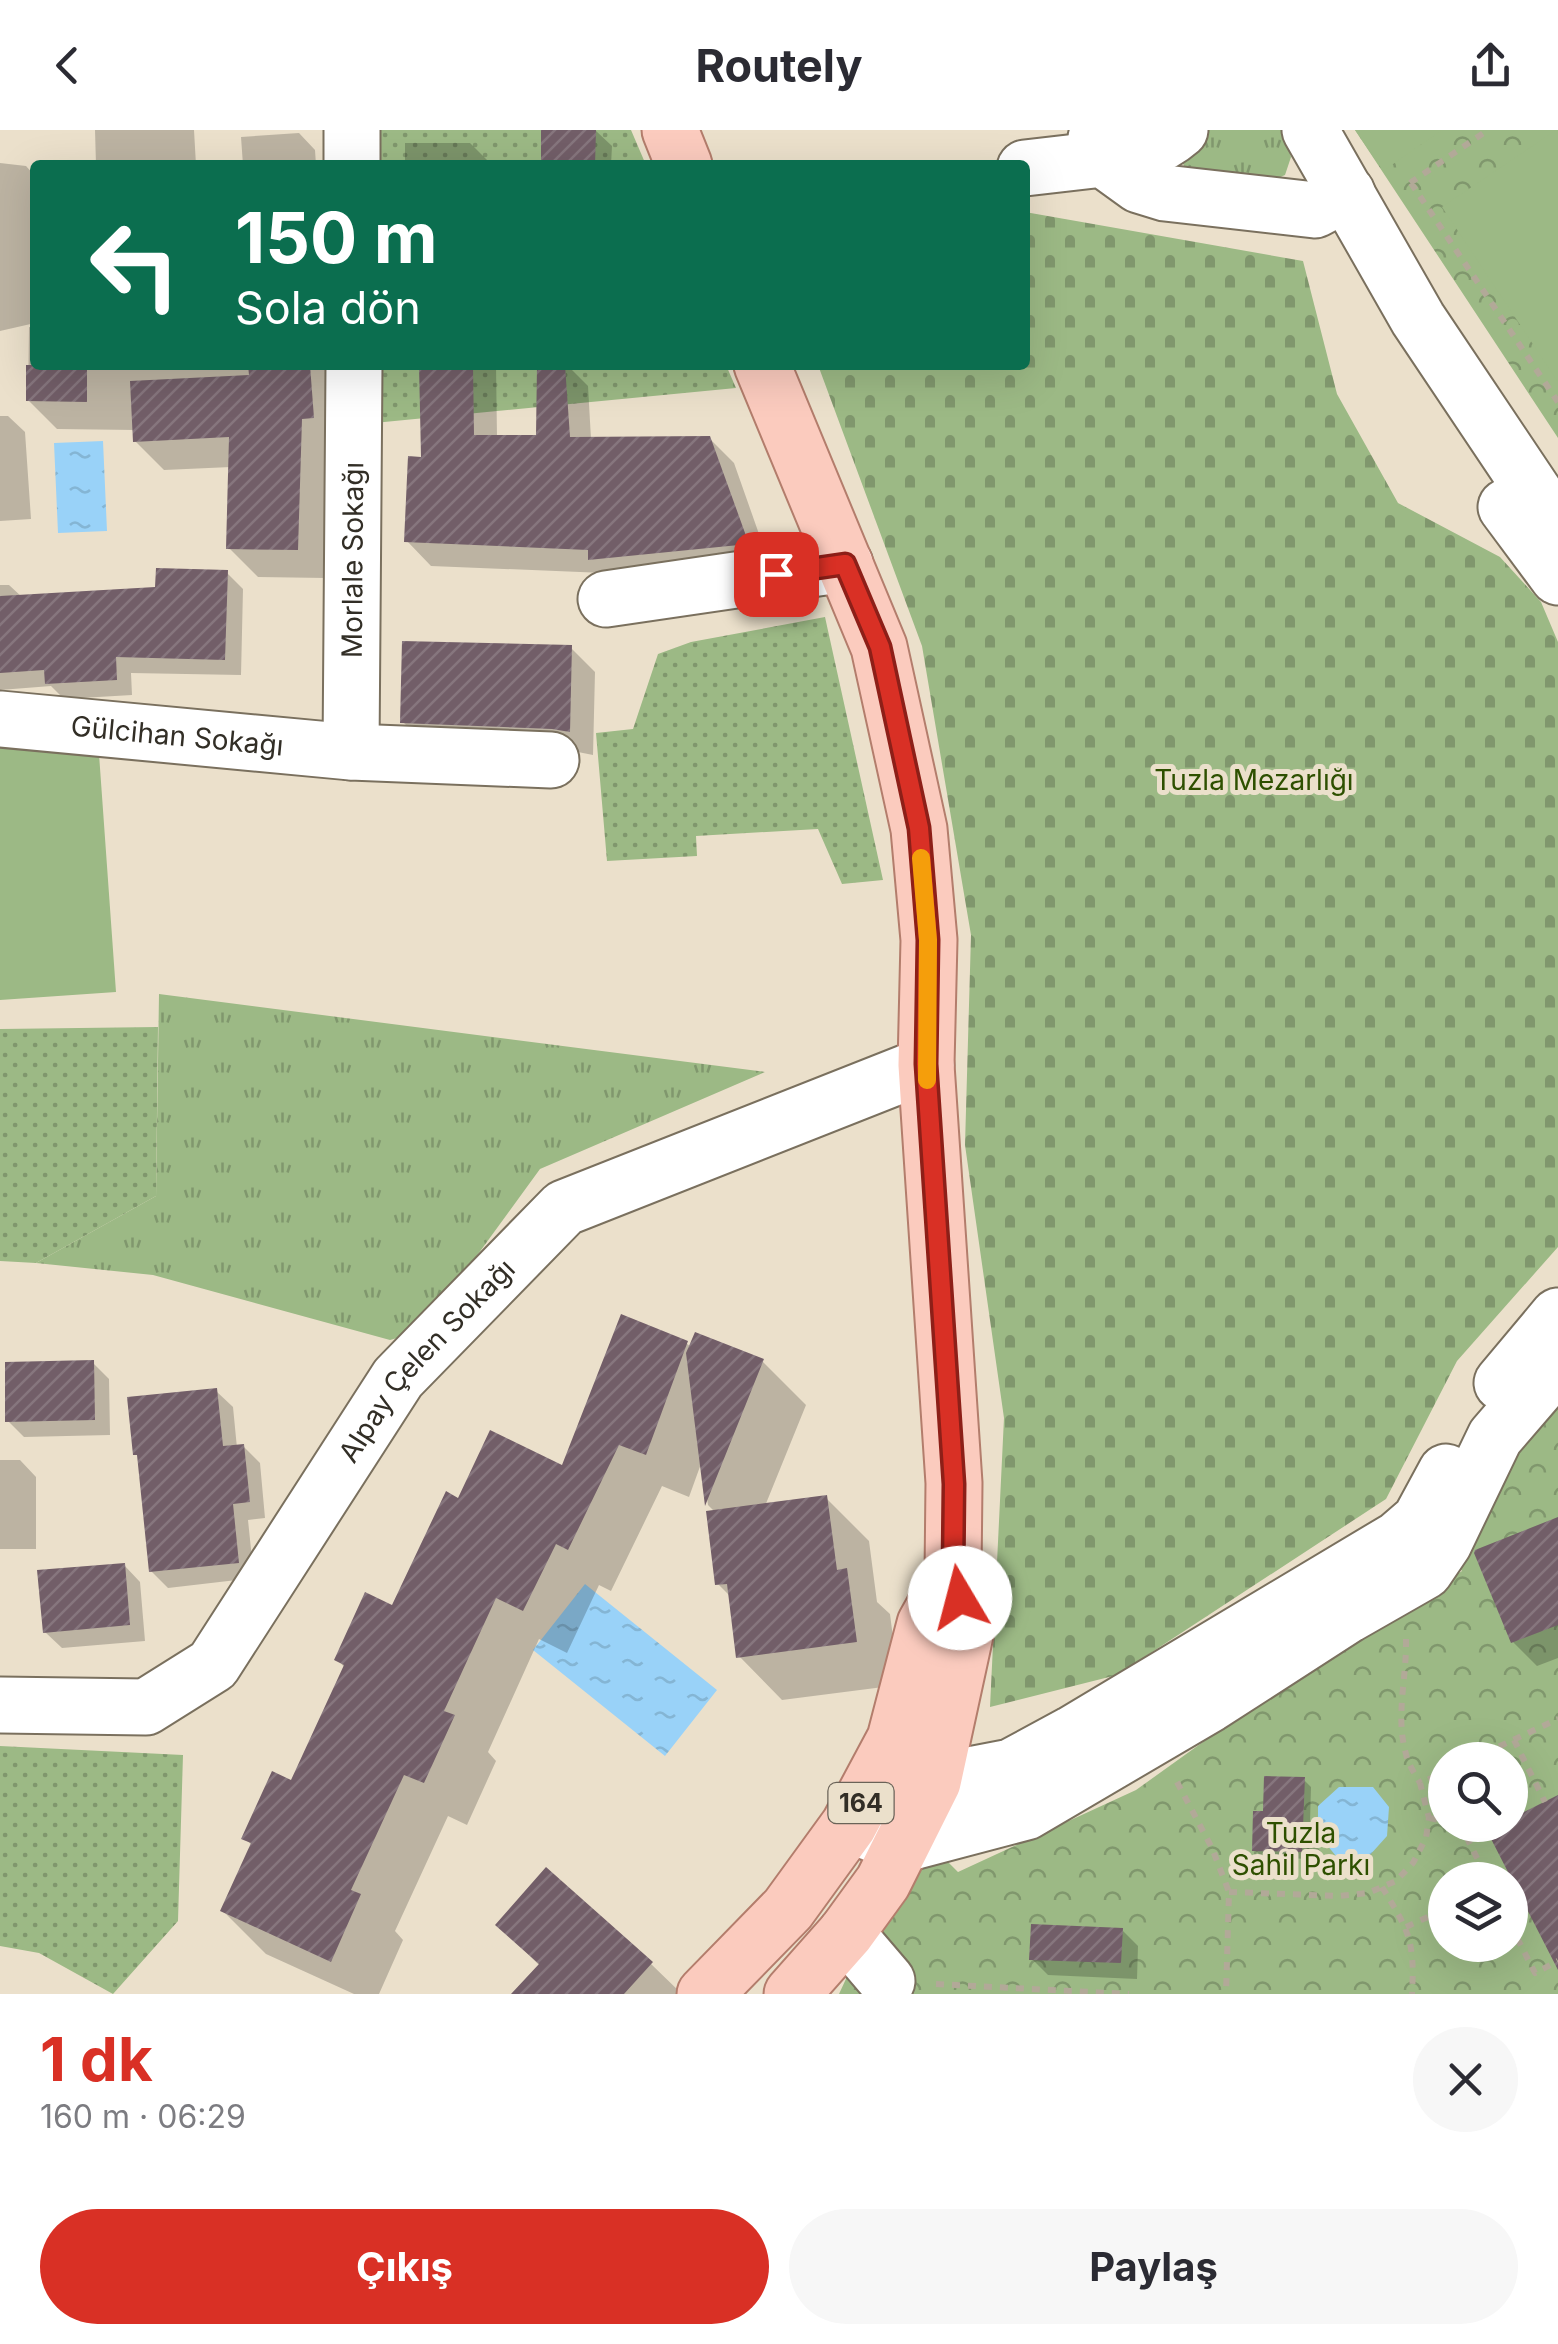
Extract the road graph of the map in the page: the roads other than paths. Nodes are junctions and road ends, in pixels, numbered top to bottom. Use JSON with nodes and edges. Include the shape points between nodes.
{"nodes":[{"id":1,"x":352,"y":130,"type":"edge"},
{"id":2,"x":670,"y":130,"type":"edge"},
{"id":3,"x":1180,"y":130,"type":"edge"},
{"id":4,"x":1310,"y":130,"type":"edge"},
{"id":5,"x":1098,"y":145,"type":"edge"},
{"id":6,"x":352,"y":160,"type":"edge"},
{"id":7,"x":682,"y":160,"type":"edge"},
{"id":8,"x":1030,"y":166,"type":"edge"},
{"id":9,"x":1353,"y":199,"type":"junction"},
{"id":10,"x":354,"y":370,"type":"edge"},
{"id":11,"x":764,"y":370,"type":"edge"},
{"id":12,"x":1558,"y":528,"type":"edge"},
{"id":13,"x":845,"y":564,"type":"junction"},
{"id":14,"x":1558,"y":577,"type":"edge"},
{"id":15,"x":606,"y":599,"type":"dead end"},
{"id":16,"x":0,"y":719,"type":"edge"},
{"id":17,"x":352,"y":752,"type":"junction"},
{"id":18,"x":551,"y":760,"type":"dead end"},
{"id":19,"x":926,"y":1064,"type":"junction"},
{"id":20,"x":1558,"y":1316,"type":"edge"},
{"id":21,"x":1558,"y":1364,"type":"edge"},
{"id":22,"x":953,"y":1574,"type":"junction"},
{"id":23,"x":0,"y":1705,"type":"edge"},
{"id":24,"x":884,"y":1759,"type":"junction"},
{"id":25,"x":933,"y":1782,"type":"junction"},
{"id":26,"x":849,"y":1824,"type":"junction"},
{"id":27,"x":901,"y":1844,"type":"junction"},
{"id":28,"x":846,"y":1933,"type":"junction"},
{"id":29,"x":888,"y":1982,"type":"road end"},
{"id":30,"x":704,"y":1994,"type":"edge"},
{"id":31,"x":792,"y":1994,"type":"edge"}],
"edges":[{"from":1,"to":6,"type":"street"},
{"from":2,"to":7,"type":"main road"},
{"from":3,"to":5,"type":"street","via":[[1136,154]]},
{"from":4,"to":9,"type":"street"},
{"from":5,"to":8,"type":"street"},
{"from":5,"to":9,"type":"street","via":[[1139,185],[1165,192]]},
{"from":9,"to":12,"type":"street","via":[[1418,319]]},
{"from":9,"to":14,"type":"street","via":[[1398,355]]},
{"from":10,"to":17,"type":"street","name":"Morlale Sokağı"},
{"from":11,"to":13,"type":"main road"},
{"from":13,"to":15,"type":"street"},
{"from":13,"to":19,"type":"main road","via":[[880,647],[919,828],[928,940]]},
{"from":16,"to":17,"type":"street","name":"Gülcihan Sokağı"},
{"from":17,"to":18,"type":"street","name":"Gülcihan Sokağı"},
{"from":19,"to":22,"type":"main road","via":[[954,1484]]},
{"from":19,"to":23,"type":"street","name":"Alpay Çelen Sokağı","via":[[564,1208],[398,1378],[213,1665],[146,1707]]},
{"from":20,"to":25,"type":"street","via":[[1481,1406],[1420,1520],[1398,1539],[1011,1768]]},
{"from":21,"to":27,"type":"street","via":[[1495,1437],[1426,1571],[1026,1812]]},
{"from":22,"to":24,"type":"main road","number":"164","via":[[925,1624]]},
{"from":22,"to":25,"type":"main road","number":"164","via":[[968,1621]]},
{"from":24,"to":25,"type":"street"},
{"from":24,"to":26,"type":"main road","number":"164"},
{"from":25,"to":27,"type":"main road","number":"164"},
{"from":26,"to":27,"type":"street"},
{"from":26,"to":30,"type":"main road","number":"164","via":[[788,1910]]},
{"from":27,"to":28,"type":"main road","number":"164"},
{"from":28,"to":29,"type":"street"},
{"from":28,"to":31,"type":"main road","number":"164"}]}
